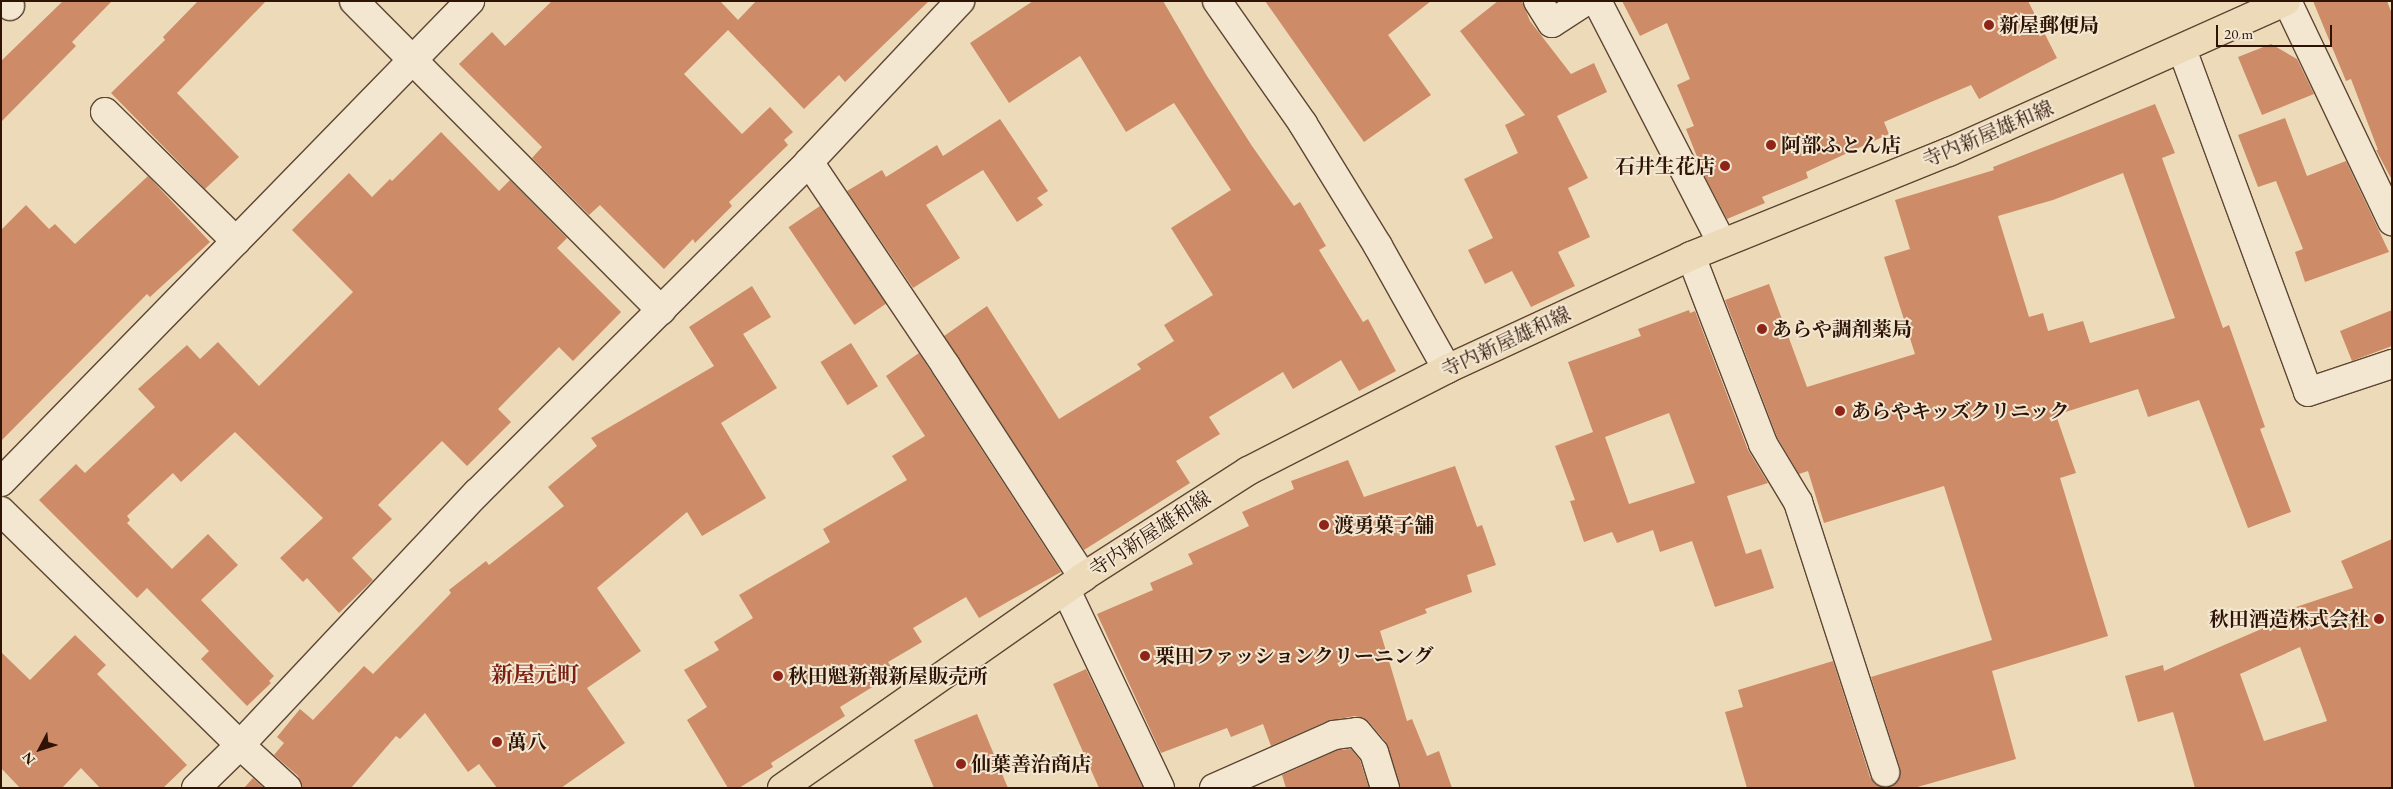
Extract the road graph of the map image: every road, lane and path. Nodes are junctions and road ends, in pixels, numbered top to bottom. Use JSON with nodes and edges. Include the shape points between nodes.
{"nodes":[{"id":1,"x":354,"y":1,"type":"edge"},
{"id":2,"x":470,"y":1,"type":"edge"},
{"id":3,"x":960,"y":1,"type":"edge"},
{"id":4,"x":1217,"y":1,"type":"edge"},
{"id":5,"x":1538,"y":1,"type":"edge"},
{"id":6,"x":1586,"y":1,"type":"edge"},
{"id":7,"x":1597,"y":1,"type":"edge"},
{"id":8,"x":2287,"y":1,"type":"edge"},
{"id":9,"x":2182,"y":49,"type":"junction"},
{"id":10,"x":412,"y":60,"type":"junction"},
{"id":11,"x":105,"y":112,"type":"dead end"},
{"id":12,"x":810,"y":162,"type":"junction"},
{"id":13,"x":2392,"y":221,"type":"edge"},
{"id":14,"x":236,"y":241,"type":"junction"},
{"id":15,"x":1722,"y":243,"type":"junction"},
{"id":16,"x":1691,"y":256,"type":"junction"},
{"id":17,"x":661,"y":310,"type":"junction"},
{"id":18,"x":2392,"y":364,"type":"edge"},
{"id":19,"x":1447,"y":368,"type":"junction"},
{"id":20,"x":1,"y":482,"type":"edge"},
{"id":21,"x":1,"y":511,"type":"edge"},
{"id":22,"x":1075,"y":584,"type":"junction"},
{"id":23,"x":240,"y":745,"type":"junction"},
{"id":24,"x":1884,"y":772,"type":"dead end"},
{"id":25,"x":196,"y":788,"type":"edge"},
{"id":26,"x":287,"y":788,"type":"edge"},
{"id":27,"x":782,"y":788,"type":"edge"},
{"id":28,"x":1160,"y":788,"type":"edge"},
{"id":29,"x":1214,"y":788,"type":"edge"},
{"id":30,"x":1385,"y":788,"type":"edge"}],
"edges":[{"from":1,"to":10,"type":"street"},
{"from":2,"to":10,"type":"street"},
{"from":3,"to":12,"type":"street"},
{"from":4,"to":19,"type":"street","via":[[1303,124],[1378,246]]},
{"from":5,"to":6,"type":"street","via":[[1552,23]]},
{"from":7,"to":15,"type":"street"},
{"from":8,"to":9,"type":"main road","name":"寺内新屋雄和線"},
{"from":8,"to":13,"type":"street"},
{"from":9,"to":15,"type":"main road","name":"寺内新屋雄和線","via":[[1949,152]]},
{"from":9,"to":18,"type":"street","via":[[2308,392]]},
{"from":10,"to":14,"type":"street"},
{"from":10,"to":17,"type":"street"},
{"from":11,"to":14,"type":"street"},
{"from":12,"to":17,"type":"street"},
{"from":12,"to":22,"type":"street","via":[[946,366]]},
{"from":14,"to":20,"type":"street"},
{"from":15,"to":16,"type":"main road","name":"寺内新屋雄和線"},
{"from":16,"to":19,"type":"main road","name":"寺内新屋雄和線"},
{"from":16,"to":24,"type":"street","via":[[1763,444],[1798,502]]},
{"from":17,"to":23,"type":"street","via":[[477,493]]},
{"from":19,"to":22,"type":"main road","name":"寺内新屋雄和線","via":[[1248,471]]},
{"from":21,"to":23,"type":"street"},
{"from":22,"to":27,"type":"main road","name":"寺内新屋雄和線"},
{"from":22,"to":28,"type":"street"},
{"from":23,"to":25,"type":"street"},
{"from":23,"to":26,"type":"street"},
{"from":29,"to":30,"type":"street","via":[[1334,735],[1357,732],[1374,752]]}]}
